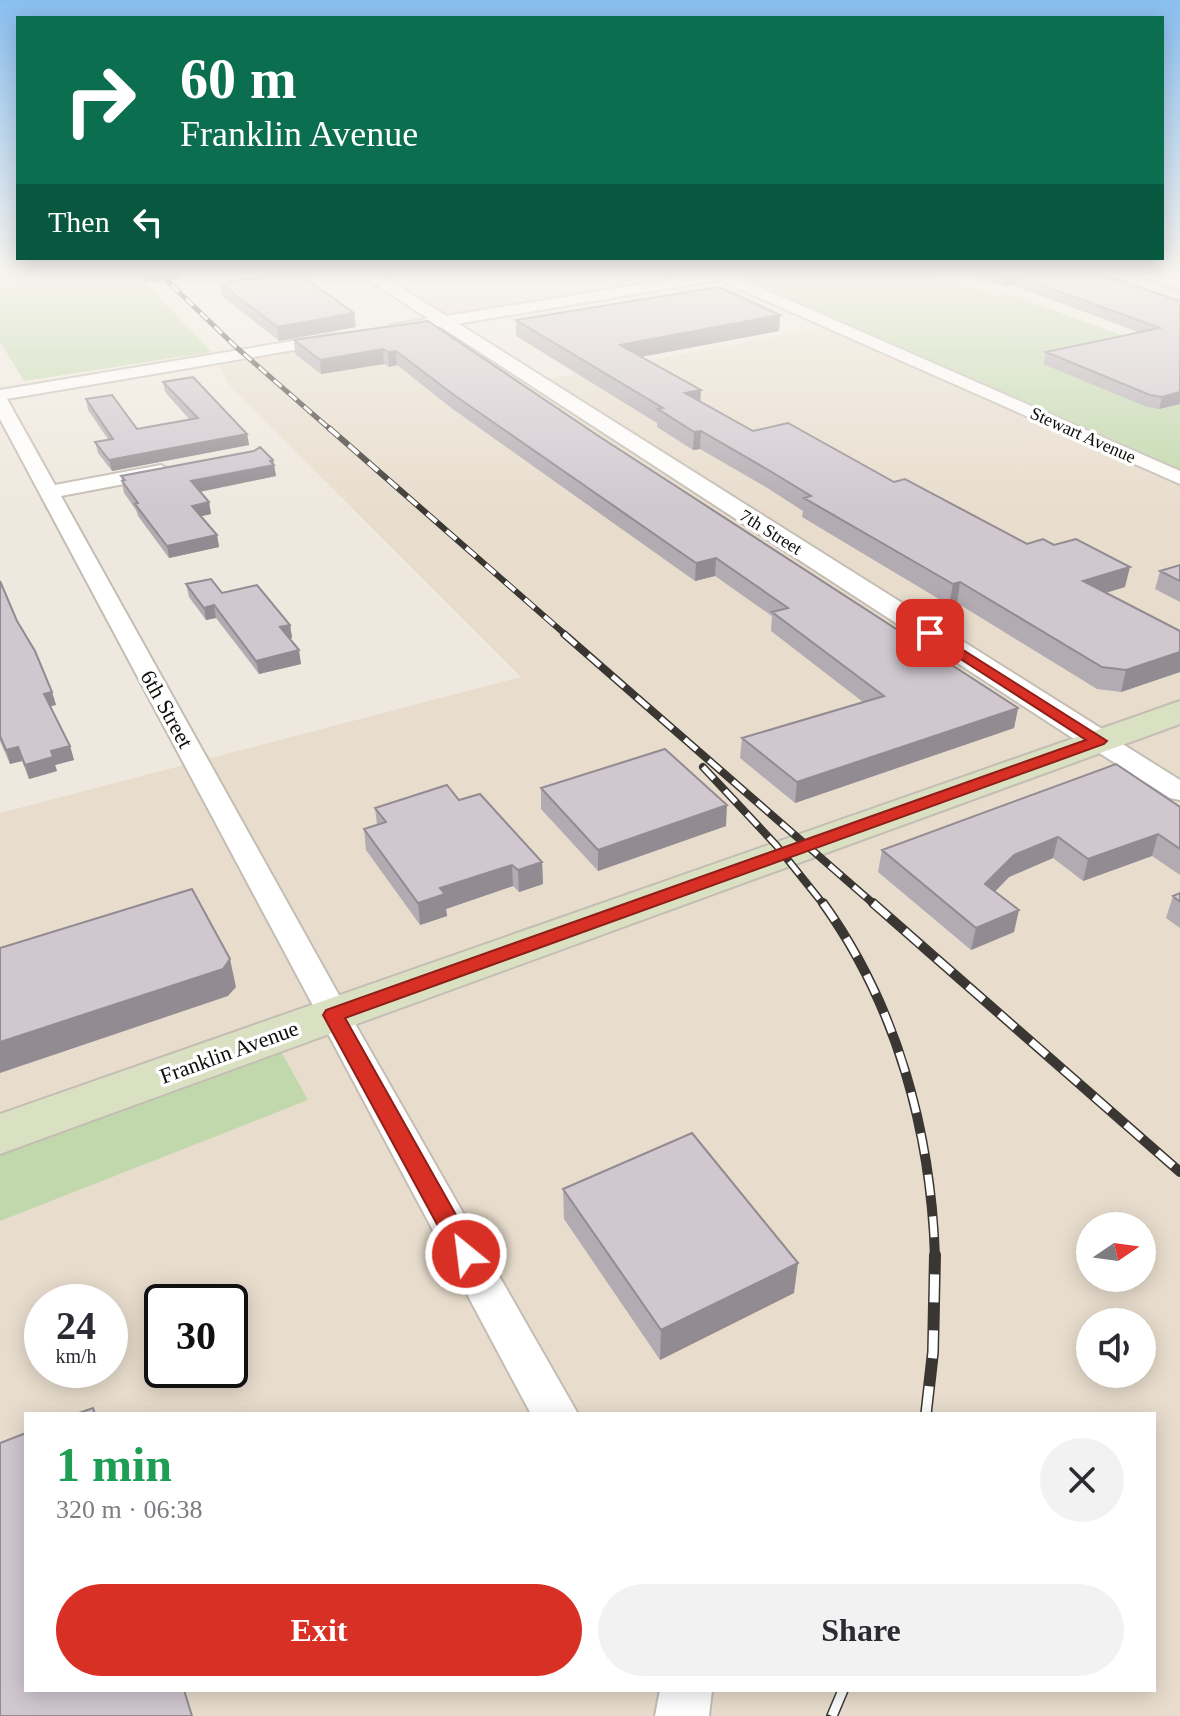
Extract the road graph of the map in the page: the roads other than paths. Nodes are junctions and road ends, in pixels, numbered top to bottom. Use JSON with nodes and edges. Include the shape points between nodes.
{"nodes":[{"id":1,"x":264,"y":351,"type":"edge"},
{"id":2,"x":488,"y":351,"type":"edge"},
{"id":3,"x":892,"y":351,"type":"edge"},
{"id":4,"x":0,"y":395,"type":"edge"},
{"id":5,"x":0,"y":402,"type":"edge"},
{"id":6,"x":182,"y":467,"type":"edge"},
{"id":7,"x":1180,"y":478,"type":"edge"},
{"id":8,"x":49,"y":492,"type":"junction"},
{"id":9,"x":1180,"y":712,"type":"edge"},
{"id":10,"x":1099,"y":741,"type":"junction"},
{"id":11,"x":1180,"y":792,"type":"edge"},
{"id":12,"x":333,"y":1015,"type":"junction"},
{"id":13,"x":0,"y":1134,"type":"edge"},
{"id":14,"x":554,"y":1412,"type":"edge"},
{"id":15,"x":686,"y":1692,"type":"edge"},
{"id":16,"x":682,"y":1716,"type":"edge"}],
"edges":[{"from":1,"to":4,"type":"street"},
{"from":2,"to":10,"type":"street","name":"7th Street"},
{"from":3,"to":7,"type":"street","name":"Stewart Avenue"},
{"from":5,"to":8,"type":"street","name":"6th Street"},
{"from":6,"to":8,"type":"street"},
{"from":8,"to":12,"type":"street","name":"6th Street"},
{"from":9,"to":10,"type":"main road","name":"Franklin Avenue"},
{"from":10,"to":11,"type":"street","name":"7th Street"},
{"from":10,"to":12,"type":"main road","name":"Franklin Avenue"},
{"from":12,"to":13,"type":"main road","name":"Franklin Avenue"},
{"from":12,"to":14,"type":"street","name":"6th Street"},
{"from":15,"to":16,"type":"street"}]}
